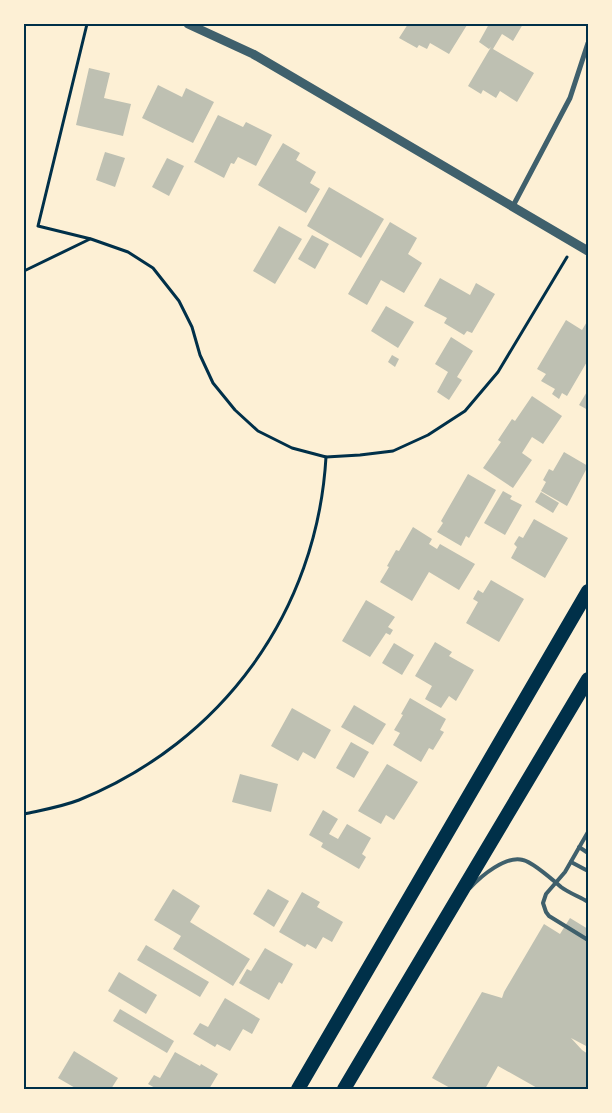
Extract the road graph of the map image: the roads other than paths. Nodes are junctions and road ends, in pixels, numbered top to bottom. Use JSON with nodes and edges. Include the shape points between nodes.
{"nodes":[{"id":1,"x":188,"y":24,"type":"edge"},
{"id":2,"x":204,"y":27,"type":"edge"},
{"id":3,"x":588,"y":43,"type":"edge"},
{"id":4,"x":513,"y":206,"type":"junction"},
{"id":5,"x":588,"y":252,"type":"edge"},
{"id":6,"x":588,"y":591,"type":"edge"},
{"id":7,"x":588,"y":680,"type":"edge"},
{"id":8,"x":588,"y":832,"type":"edge"},
{"id":9,"x":579,"y":847,"type":"junction"},
{"id":10,"x":588,"y":853,"type":"edge"},
{"id":11,"x":571,"y":862,"type":"junction"},
{"id":12,"x":588,"y":871,"type":"edge"},
{"id":13,"x":556,"y":881,"type":"junction"},
{"id":14,"x":588,"y":902,"type":"edge"},
{"id":15,"x":454,"y":905,"type":"junction"},
{"id":16,"x":588,"y":940,"type":"edge"},
{"id":17,"x":298,"y":1089,"type":"edge"},
{"id":18,"x":344,"y":1089,"type":"edge"}],
"edges":[{"from":1,"to":2,"type":"street"},
{"from":2,"to":4,"type":"street"},
{"from":3,"to":4,"type":"street","via":[[570,98]]},
{"from":4,"to":5,"type":"street"},
{"from":6,"to":17,"type":"highway"},
{"from":7,"to":15,"type":"highway"},
{"from":8,"to":9,"type":"lane"},
{"from":9,"to":10,"type":"lane"},
{"from":9,"to":11,"type":"lane"},
{"from":11,"to":12,"type":"lane"},
{"from":11,"to":13,"type":"lane"},
{"from":13,"to":14,"type":"lane"},
{"from":13,"to":15,"type":"lane","via":[[525,860],[517,859],[485,874]]},
{"from":13,"to":16,"type":"lane","via":[[544,899],[546,912]]},
{"from":15,"to":18,"type":"highway"}]}
